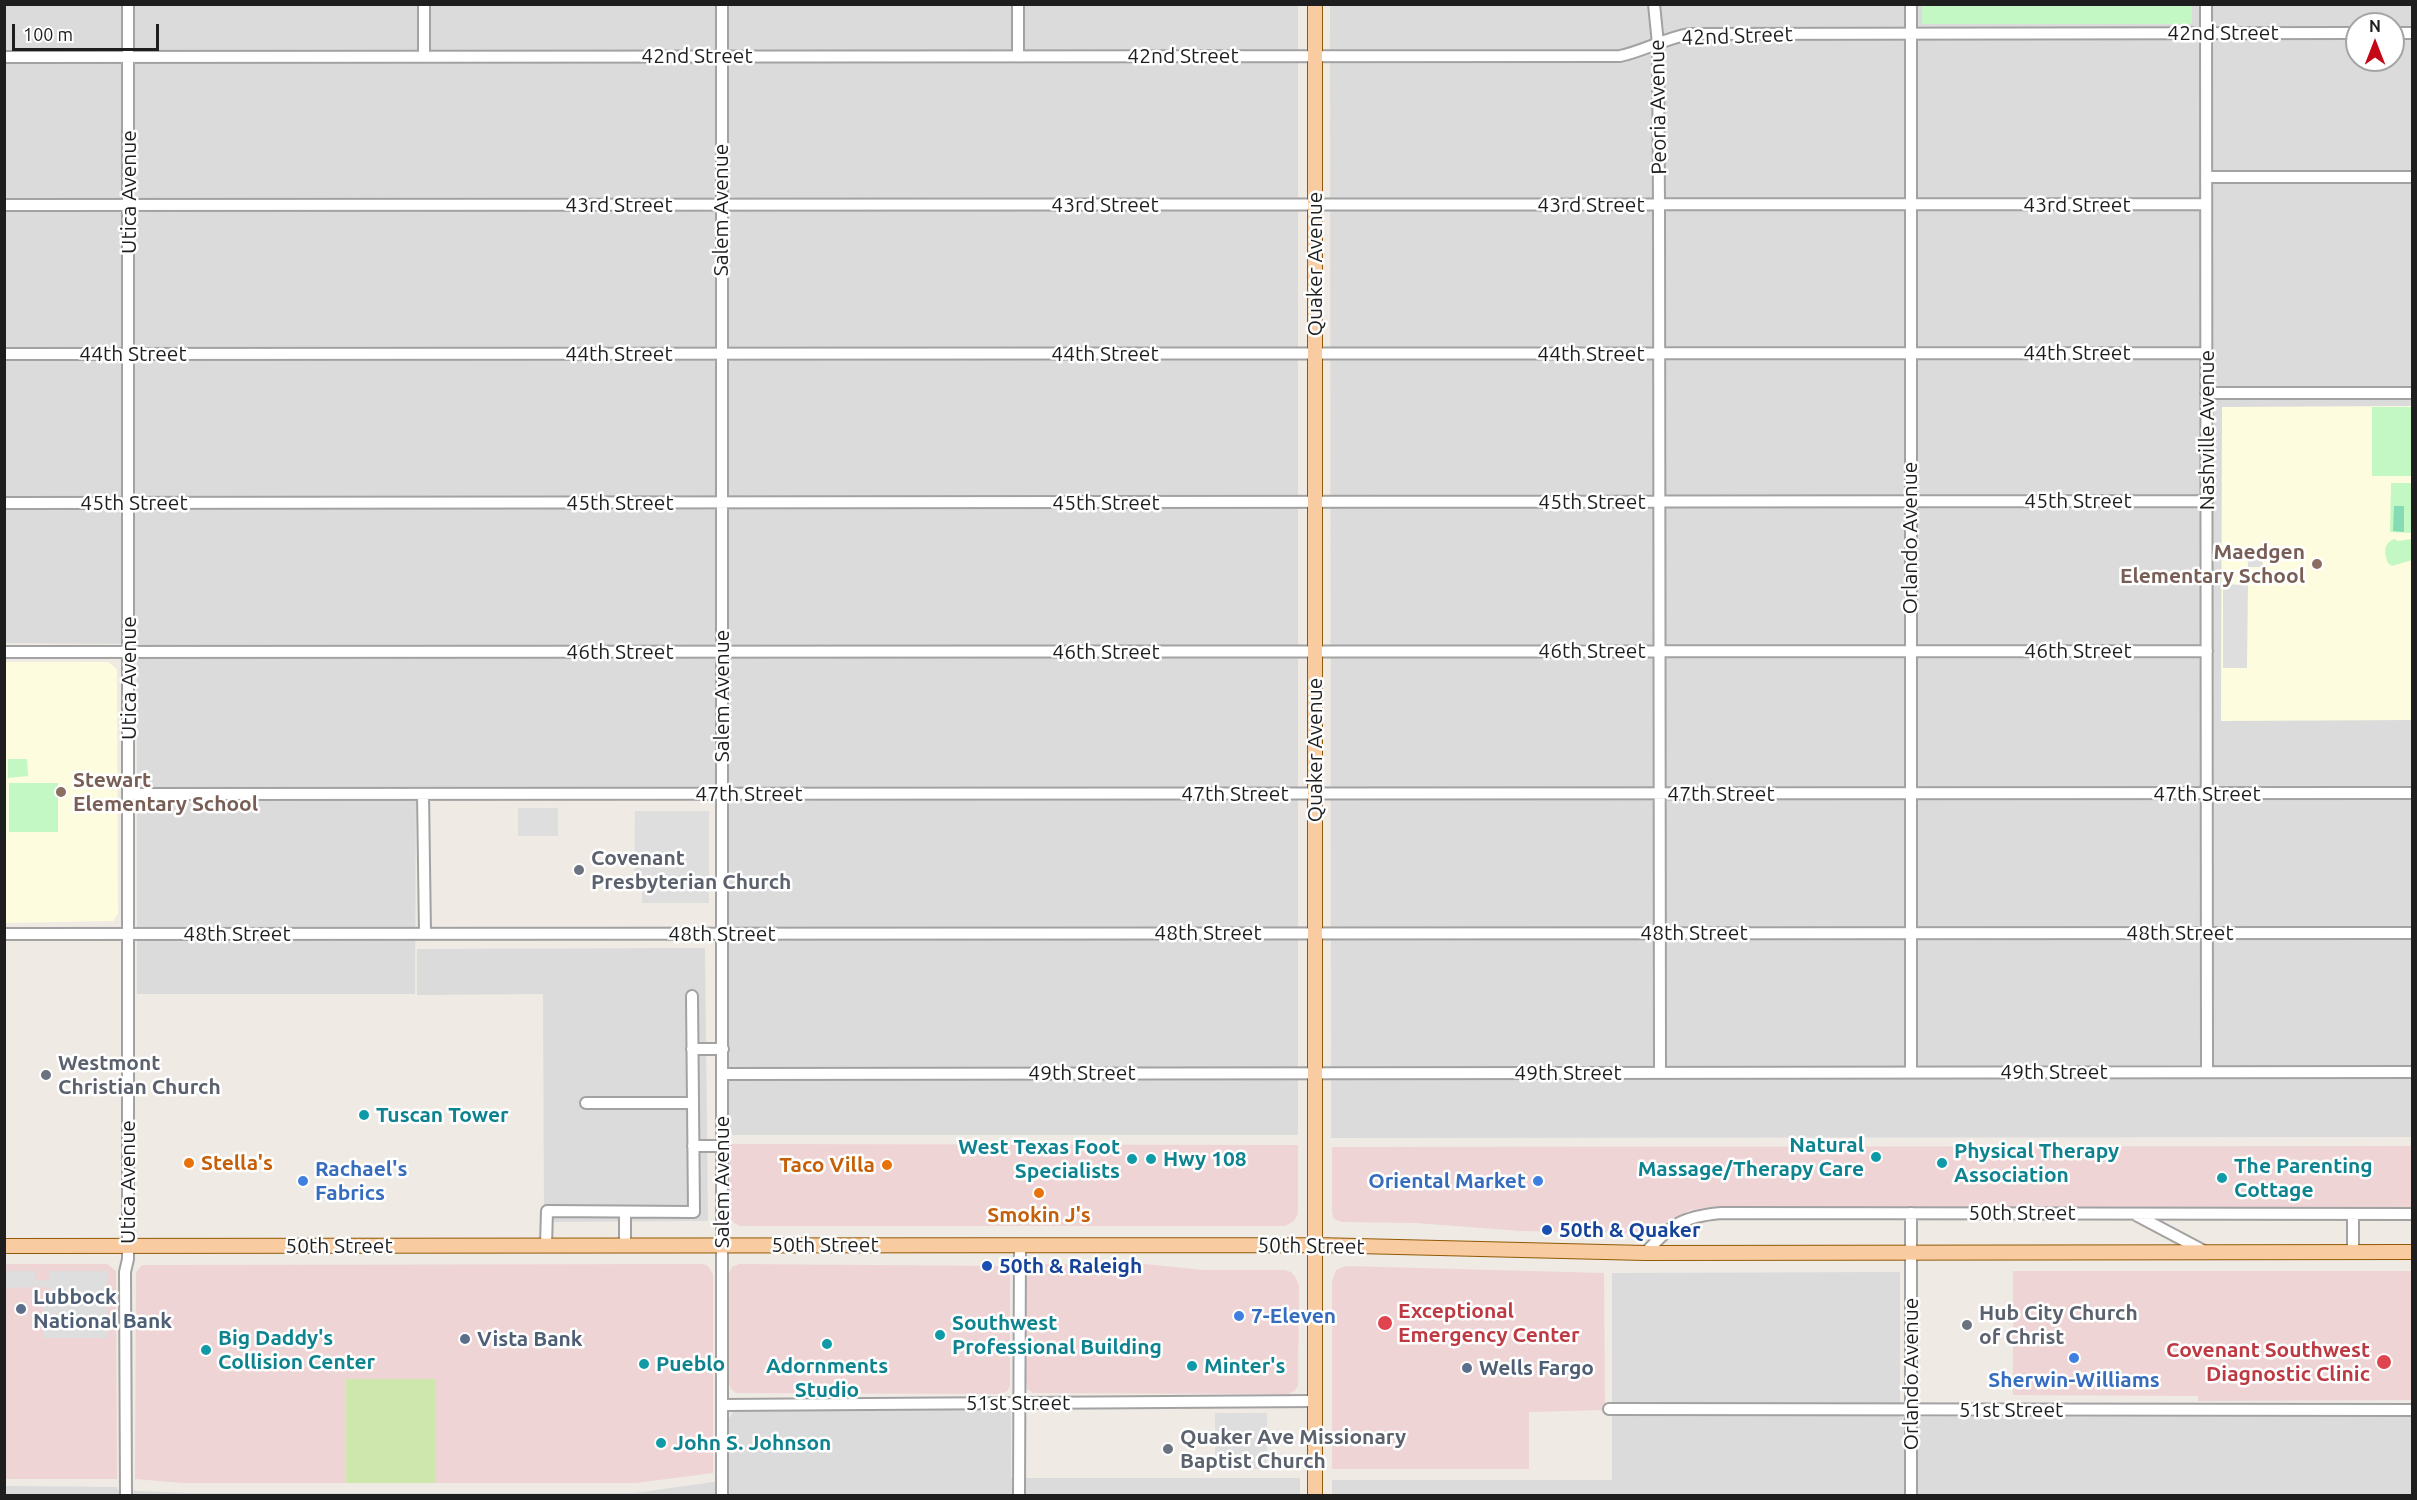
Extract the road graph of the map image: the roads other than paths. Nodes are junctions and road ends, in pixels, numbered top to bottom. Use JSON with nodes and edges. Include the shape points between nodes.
{"nodes":[{"id":1,"x":128,"y":4,"type":"edge"},
{"id":2,"x":424,"y":4,"type":"edge"},
{"id":3,"x":722,"y":4,"type":"edge"},
{"id":4,"x":1018,"y":4,"type":"edge"},
{"id":5,"x":1315,"y":4,"type":"edge"},
{"id":6,"x":1654,"y":4,"type":"edge"},
{"id":7,"x":1911,"y":4,"type":"edge"},
{"id":8,"x":2206,"y":4,"type":"edge"},
{"id":9,"x":2206,"y":33,"type":"junction"},
{"id":10,"x":2345,"y":33,"type":"edge"},
{"id":11,"x":1910,"y":34,"type":"junction"},
{"id":12,"x":1658,"y":44,"type":"junction"},
{"id":13,"x":722,"y":56,"type":"junction"},
{"id":14,"x":1018,"y":56,"type":"junction"},
{"id":15,"x":1315,"y":56,"type":"junction"},
{"id":16,"x":4,"y":57,"type":"edge"},
{"id":17,"x":128,"y":57,"type":"junction"},
{"id":18,"x":424,"y":57,"type":"junction"},
{"id":19,"x":2206,"y":177,"type":"junction"},
{"id":20,"x":2412,"y":177,"type":"edge"},
{"id":21,"x":2206,"y":204,"type":"junction"},
{"id":22,"x":4,"y":205,"type":"edge"},
{"id":23,"x":129,"y":205,"type":"junction"},
{"id":24,"x":721,"y":205,"type":"junction"},
{"id":25,"x":1315,"y":205,"type":"junction"},
{"id":26,"x":1659,"y":205,"type":"junction"},
{"id":27,"x":1910,"y":205,"type":"junction"},
{"id":28,"x":1910,"y":353,"type":"junction"},
{"id":29,"x":2206,"y":353,"type":"junction"},
{"id":30,"x":4,"y":354,"type":"edge"},
{"id":31,"x":129,"y":354,"type":"junction"},
{"id":32,"x":721,"y":354,"type":"junction"},
{"id":33,"x":1315,"y":354,"type":"junction"},
{"id":34,"x":1659,"y":354,"type":"junction"},
{"id":35,"x":2206,"y":393,"type":"junction"},
{"id":36,"x":2412,"y":393,"type":"edge"},
{"id":37,"x":2207,"y":501,"type":"junction"},
{"id":38,"x":1659,"y":502,"type":"junction"},
{"id":39,"x":1910,"y":502,"type":"junction"},
{"id":40,"x":4,"y":503,"type":"edge"},
{"id":41,"x":129,"y":503,"type":"junction"},
{"id":42,"x":721,"y":503,"type":"junction"},
{"id":43,"x":1315,"y":503,"type":"junction"},
{"id":44,"x":1315,"y":651,"type":"junction"},
{"id":45,"x":1658,"y":651,"type":"junction"},
{"id":46,"x":1910,"y":651,"type":"junction"},
{"id":47,"x":2207,"y":651,"type":"junction"},
{"id":48,"x":4,"y":652,"type":"edge"},
{"id":49,"x":129,"y":652,"type":"junction"},
{"id":50,"x":722,"y":652,"type":"junction"},
{"id":51,"x":2412,"y":793,"type":"edge"},
{"id":52,"x":129,"y":794,"type":"junction"},
{"id":53,"x":423,"y":794,"type":"junction"},
{"id":54,"x":722,"y":794,"type":"junction"},
{"id":55,"x":1316,"y":794,"type":"junction"},
{"id":56,"x":1659,"y":794,"type":"junction"},
{"id":57,"x":1911,"y":794,"type":"junction"},
{"id":58,"x":2207,"y":794,"type":"junction"},
{"id":59,"x":1316,"y":933,"type":"junction"},
{"id":60,"x":1659,"y":933,"type":"junction"},
{"id":61,"x":1911,"y":933,"type":"junction"},
{"id":62,"x":2207,"y":933,"type":"junction"},
{"id":63,"x":2412,"y":933,"type":"edge"},
{"id":64,"x":4,"y":934,"type":"edge"},
{"id":65,"x":129,"y":934,"type":"junction"},
{"id":66,"x":425,"y":934,"type":"junction"},
{"id":67,"x":722,"y":934,"type":"junction"},
{"id":68,"x":692,"y":996,"type":"dead end"},
{"id":69,"x":692,"y":1049,"type":"junction"},
{"id":70,"x":723,"y":1049,"type":"junction"},
{"id":71,"x":1911,"y":1072,"type":"junction"},
{"id":72,"x":2207,"y":1072,"type":"junction"},
{"id":73,"x":2412,"y":1072,"type":"edge"},
{"id":74,"x":1316,"y":1073,"type":"junction"},
{"id":75,"x":1660,"y":1073,"type":"junction"},
{"id":76,"x":723,"y":1074,"type":"junction"},
{"id":77,"x":586,"y":1103,"type":"dead end"},
{"id":78,"x":693,"y":1103,"type":"junction"},
{"id":79,"x":693,"y":1146,"type":"junction"},
{"id":80,"x":723,"y":1146,"type":"junction"},
{"id":81,"x":625,"y":1213,"type":"junction"},
{"id":82,"x":1911,"y":1213,"type":"junction"},
{"id":83,"x":2132,"y":1213,"type":"junction"},
{"id":84,"x":2353,"y":1214,"type":"junction"},
{"id":85,"x":2412,"y":1214,"type":"edge"},
{"id":86,"x":546,"y":1245,"type":"junction"},
{"id":87,"x":722,"y":1245,"type":"junction"},
{"id":88,"x":1020,"y":1245,"type":"junction"},
{"id":89,"x":1316,"y":1245,"type":"junction"},
{"id":90,"x":4,"y":1246,"type":"edge"},
{"id":91,"x":128,"y":1246,"type":"junction"},
{"id":92,"x":625,"y":1246,"type":"junction"},
{"id":93,"x":2205,"y":1251,"type":"junction"},
{"id":94,"x":1910,"y":1252,"type":"junction"},
{"id":95,"x":2353,"y":1252,"type":"junction"},
{"id":96,"x":2412,"y":1252,"type":"edge"},
{"id":97,"x":1645,"y":1253,"type":"junction"},
{"id":98,"x":1315,"y":1401,"type":"junction"},
{"id":99,"x":1020,"y":1404,"type":"junction"},
{"id":100,"x":722,"y":1405,"type":"junction"},
{"id":101,"x":1609,"y":1409,"type":"dead end"},
{"id":102,"x":1911,"y":1410,"type":"junction"},
{"id":103,"x":2412,"y":1410,"type":"edge"},
{"id":104,"x":126,"y":1496,"type":"edge"},
{"id":105,"x":722,"y":1496,"type":"edge"},
{"id":106,"x":1019,"y":1496,"type":"edge"},
{"id":107,"x":1315,"y":1496,"type":"edge"},
{"id":108,"x":1911,"y":1496,"type":"edge"}],
"edges":[{"from":1,"to":17,"type":"street","name":"Utica Avenue"},
{"from":2,"to":18,"type":"street"},
{"from":3,"to":13,"type":"street","name":"Salem Avenue"},
{"from":4,"to":14,"type":"street"},
{"from":5,"to":15,"type":"main road","name":"Quaker Avenue"},
{"from":6,"to":12,"type":"street","name":"Peoria Avenue"},
{"from":7,"to":11,"type":"street","name":"Orlando Avenue"},
{"from":8,"to":9,"type":"street","name":"Nashville Avenue"},
{"from":9,"to":10,"type":"street","name":"42nd Street"},
{"from":9,"to":11,"type":"street","name":"42nd Street"},
{"from":9,"to":19,"type":"street","name":"Nashville Avenue"},
{"from":11,"to":12,"type":"street","name":"42nd Street","via":[[1689,34]]},
{"from":11,"to":27,"type":"street","name":"Orlando Avenue"},
{"from":12,"to":15,"type":"street","name":"42nd Street","via":[[1620,56]]},
{"from":12,"to":26,"type":"street","name":"Peoria Avenue"},
{"from":13,"to":14,"type":"street","name":"42nd Street"},
{"from":13,"to":18,"type":"street","name":"42nd Street"},
{"from":13,"to":24,"type":"street","name":"Salem Avenue"},
{"from":14,"to":15,"type":"street","name":"42nd Street"},
{"from":15,"to":25,"type":"main road","name":"Quaker Avenue"},
{"from":16,"to":17,"type":"street","name":"42nd Street"},
{"from":17,"to":18,"type":"street","name":"42nd Street"},
{"from":17,"to":23,"type":"street","name":"Utica Avenue"},
{"from":19,"to":20,"type":"street"},
{"from":19,"to":21,"type":"street","name":"Nashville Avenue"},
{"from":21,"to":27,"type":"street","name":"43rd Street"},
{"from":21,"to":29,"type":"street","name":"Nashville Avenue"},
{"from":22,"to":23,"type":"street","name":"43rd Street"},
{"from":23,"to":24,"type":"street","name":"43rd Street"},
{"from":23,"to":31,"type":"street","name":"Utica Avenue"},
{"from":24,"to":25,"type":"street","name":"43rd Street"},
{"from":24,"to":32,"type":"street","name":"Salem Avenue"},
{"from":25,"to":26,"type":"street","name":"43rd Street"},
{"from":25,"to":33,"type":"main road","name":"Quaker Avenue"},
{"from":26,"to":27,"type":"street","name":"43rd Street"},
{"from":26,"to":34,"type":"street","name":"Peoria Avenue"},
{"from":27,"to":28,"type":"street","name":"Orlando Avenue"},
{"from":28,"to":29,"type":"street","name":"44th Street"},
{"from":28,"to":34,"type":"street","name":"44th Street"},
{"from":28,"to":39,"type":"street","name":"Orlando Avenue"},
{"from":29,"to":35,"type":"street","name":"Nashville Avenue"},
{"from":30,"to":31,"type":"street","name":"44th Street"},
{"from":31,"to":32,"type":"street","name":"44th Street"},
{"from":31,"to":41,"type":"street","name":"Utica Avenue"},
{"from":32,"to":33,"type":"street","name":"44th Street"},
{"from":32,"to":42,"type":"street","name":"Salem Avenue"},
{"from":33,"to":34,"type":"street","name":"44th Street"},
{"from":33,"to":43,"type":"main road","name":"Quaker Avenue"},
{"from":34,"to":38,"type":"street","name":"Peoria Avenue"},
{"from":35,"to":36,"type":"street"},
{"from":35,"to":37,"type":"street","name":"Nashville Avenue"},
{"from":37,"to":39,"type":"street","name":"45th Street"},
{"from":37,"to":47,"type":"street","name":"Nashville Avenue"},
{"from":38,"to":39,"type":"street","name":"45th Street"},
{"from":38,"to":43,"type":"street","name":"45th Street"},
{"from":38,"to":45,"type":"street","name":"Peoria Avenue"},
{"from":39,"to":46,"type":"street","name":"Orlando Avenue"},
{"from":40,"to":41,"type":"street","name":"45th Street"},
{"from":41,"to":42,"type":"street","name":"45th Street"},
{"from":41,"to":49,"type":"street","name":"Utica Avenue"},
{"from":42,"to":43,"type":"street","name":"45th Street"},
{"from":42,"to":50,"type":"street","name":"Salem Avenue"},
{"from":43,"to":44,"type":"main road","name":"Quaker Avenue"},
{"from":44,"to":45,"type":"street","name":"46th Street"},
{"from":44,"to":50,"type":"street","name":"46th Street"},
{"from":44,"to":55,"type":"main road","name":"Quaker Avenue"},
{"from":45,"to":46,"type":"street","name":"46th Street"},
{"from":45,"to":56,"type":"street","name":"Peoria Avenue"},
{"from":46,"to":47,"type":"street","name":"46th Street"},
{"from":46,"to":57,"type":"street","name":"Orlando Avenue"},
{"from":47,"to":58,"type":"street","name":"Nashville Avenue"},
{"from":48,"to":49,"type":"street","name":"46th Street"},
{"from":49,"to":50,"type":"street","name":"46th Street"},
{"from":49,"to":52,"type":"street","name":"Utica Avenue"},
{"from":50,"to":54,"type":"street","name":"Salem Avenue"},
{"from":51,"to":58,"type":"street","name":"47th Street"},
{"from":52,"to":53,"type":"street","name":"47th Street"},
{"from":52,"to":65,"type":"street","name":"Utica Avenue"},
{"from":53,"to":54,"type":"street","name":"47th Street"},
{"from":53,"to":66,"type":"street"},
{"from":54,"to":55,"type":"street","name":"47th Street"},
{"from":54,"to":67,"type":"street","name":"Salem Avenue"},
{"from":55,"to":56,"type":"street","name":"47th Street"},
{"from":55,"to":59,"type":"main road","name":"Quaker Avenue"},
{"from":56,"to":57,"type":"street","name":"47th Street"},
{"from":56,"to":60,"type":"street","name":"Peoria Avenue"},
{"from":57,"to":58,"type":"street","name":"47th Street"},
{"from":57,"to":61,"type":"street","name":"Orlando Avenue"},
{"from":58,"to":62,"type":"street","name":"Nashville Avenue"},
{"from":59,"to":60,"type":"street","name":"48th Street"},
{"from":59,"to":67,"type":"street","name":"48th Street"},
{"from":59,"to":74,"type":"main road","name":"Quaker Avenue"},
{"from":60,"to":61,"type":"street","name":"48th Street"},
{"from":60,"to":75,"type":"street","name":"Peoria Avenue"},
{"from":61,"to":62,"type":"street","name":"48th Street"},
{"from":61,"to":71,"type":"street","name":"Orlando Avenue"},
{"from":62,"to":63,"type":"street","name":"48th Street"},
{"from":62,"to":72,"type":"street","name":"Nashville Avenue"},
{"from":64,"to":65,"type":"street","name":"48th Street"},
{"from":65,"to":66,"type":"street","name":"48th Street"},
{"from":65,"to":91,"type":"street","name":"Utica Avenue"},
{"from":66,"to":67,"type":"street","name":"48th Street"},
{"from":67,"to":70,"type":"street","name":"Salem Avenue"},
{"from":68,"to":69,"type":"street"},
{"from":69,"to":70,"type":"street"},
{"from":69,"to":78,"type":"street"},
{"from":70,"to":76,"type":"street","name":"Salem Avenue"},
{"from":71,"to":72,"type":"street","name":"49th Street"},
{"from":71,"to":75,"type":"street","name":"49th Street"},
{"from":72,"to":73,"type":"street","name":"49th Street"},
{"from":74,"to":75,"type":"street","name":"49th Street"},
{"from":74,"to":76,"type":"street","name":"49th Street"},
{"from":74,"to":89,"type":"main road","name":"Quaker Avenue"},
{"from":76,"to":80,"type":"street","name":"Salem Avenue"},
{"from":77,"to":78,"type":"street"},
{"from":78,"to":79,"type":"street"},
{"from":79,"to":80,"type":"street"},
{"from":79,"to":81,"type":"street","via":[[694,1212]]},
{"from":80,"to":87,"type":"street","name":"Salem Avenue"},
{"from":81,"to":86,"type":"street","via":[[547,1211]]},
{"from":81,"to":92,"type":"street"},
{"from":82,"to":83,"type":"street","name":"50th Street"},
{"from":82,"to":94,"type":"street","name":"Orlando Avenue"},
{"from":82,"to":97,"type":"street","name":"50th Street","via":[[1697,1215],[1670,1228]]},
{"from":83,"to":84,"type":"street","name":"50th Street"},
{"from":83,"to":93,"type":"street"},
{"from":84,"to":85,"type":"street","name":"50th Street"},
{"from":84,"to":95,"type":"street"},
{"from":86,"to":91,"type":"main road","name":"50th Street"},
{"from":86,"to":92,"type":"main road","name":"50th Street"},
{"from":87,"to":88,"type":"main road","name":"50th Street"},
{"from":87,"to":92,"type":"main road","name":"50th Street"},
{"from":87,"to":100,"type":"street","name":"Salem Avenue"},
{"from":88,"to":89,"type":"main road","name":"50th Street"},
{"from":88,"to":99,"type":"street"},
{"from":89,"to":97,"type":"main road","name":"50th Street"},
{"from":89,"to":98,"type":"main road","name":"Quaker Avenue"},
{"from":90,"to":91,"type":"main road","name":"50th Street"},
{"from":91,"to":104,"type":"street","name":"Utica Avenue"},
{"from":93,"to":94,"type":"main road","name":"50th Street"},
{"from":93,"to":95,"type":"main road","name":"50th Street"},
{"from":94,"to":97,"type":"main road","name":"50th Street"},
{"from":94,"to":102,"type":"street","name":"Orlando Avenue"},
{"from":95,"to":96,"type":"main road","name":"50th Street"},
{"from":98,"to":99,"type":"street","name":"51st Street"},
{"from":98,"to":107,"type":"main road","name":"Quaker Avenue"},
{"from":99,"to":100,"type":"street","name":"51st Street"},
{"from":99,"to":106,"type":"street"},
{"from":100,"to":105,"type":"street","name":"Salem Avenue"},
{"from":101,"to":102,"type":"street","name":"51st Street"},
{"from":102,"to":103,"type":"street","name":"51st Street"},
{"from":102,"to":108,"type":"street","name":"Orlando Avenue"}]}
